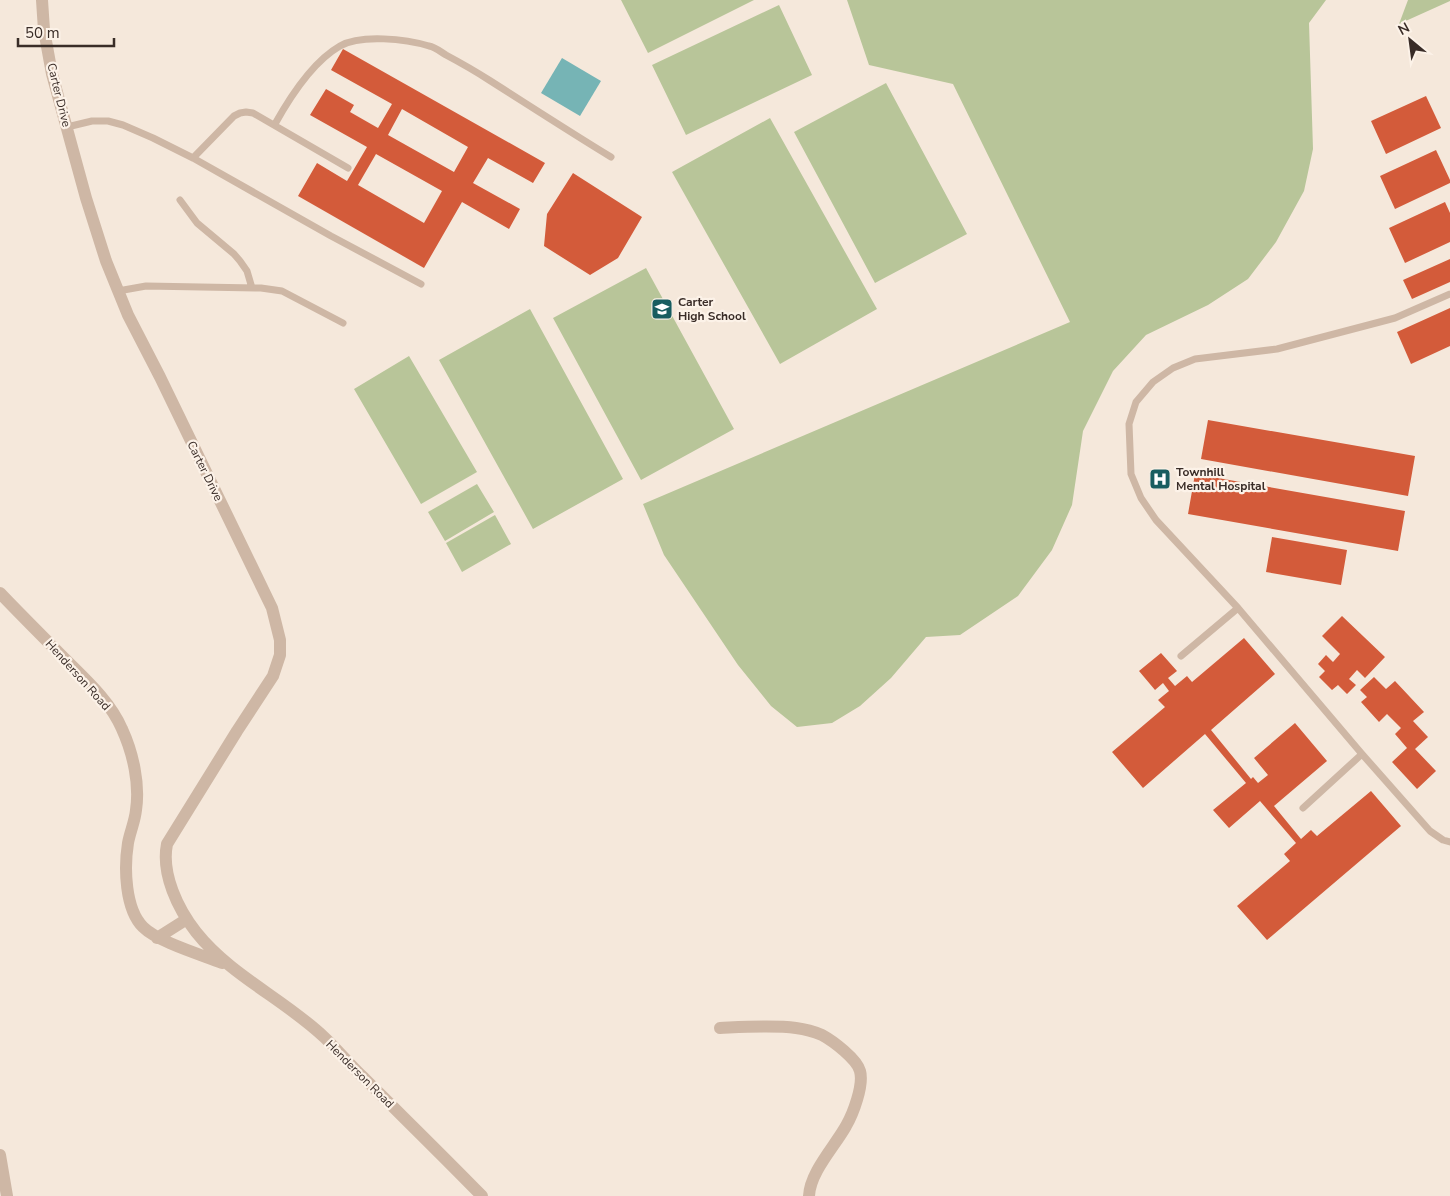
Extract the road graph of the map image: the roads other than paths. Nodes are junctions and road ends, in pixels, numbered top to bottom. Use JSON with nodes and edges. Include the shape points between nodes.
{"nodes":[{"id":1,"x":42,"y":0,"type":"edge"},
{"id":2,"x":274,"y":124,"type":"junction"},
{"id":3,"x":67,"y":127,"type":"junction"},
{"id":4,"x":611,"y":157,"type":"dead end"},
{"id":5,"x":193,"y":158,"type":"junction"},
{"id":6,"x":348,"y":168,"type":"dead end"},
{"id":7,"x":180,"y":200,"type":"dead end"},
{"id":8,"x":421,"y":284,"type":"dead end"},
{"id":9,"x":252,"y":288,"type":"junction"},
{"id":10,"x":118,"y":291,"type":"junction"},
{"id":11,"x":1450,"y":294,"type":"edge"},
{"id":12,"x":344,"y":323,"type":"dead end"},
{"id":13,"x":0,"y":593,"type":"edge"},
{"id":14,"x":1238,"y":608,"type":"junction"},
{"id":15,"x":1181,"y":656,"type":"dead end"},
{"id":16,"x":1362,"y":754,"type":"junction"},
{"id":17,"x":1303,"y":808,"type":"dead end"},
{"id":18,"x":1450,"y":842,"type":"edge"},
{"id":19,"x":187,"y":919,"type":"junction"},
{"id":20,"x":157,"y":938,"type":"junction"},
{"id":21,"x":227,"y":965,"type":"junction"},
{"id":22,"x":720,"y":1028,"type":"dead end"},
{"id":23,"x":0,"y":1155,"type":"edge"},
{"id":24,"x":7,"y":1196,"type":"edge"},
{"id":25,"x":482,"y":1196,"type":"edge"},
{"id":26,"x":809,"y":1196,"type":"edge"}],
"edges":[{"from":1,"to":3,"type":"street","name":"Carter Drive","via":[[52,74]]},
{"from":2,"to":4,"type":"lane","via":[[296,90],[329,53],[353,40],[369,38],[431,46]]},
{"from":2,"to":5,"type":"lane","via":[[253,113],[240,113]]},
{"from":2,"to":6,"type":"lane"},
{"from":3,"to":5,"type":"lane","via":[[108,121],[154,138]]},
{"from":3,"to":10,"type":"street","name":"Carter Drive","via":[[86,198]]},
{"from":5,"to":8,"type":"lane"},
{"from":7,"to":9,"type":"lane","via":[[197,223],[240,261]]},
{"from":9,"to":10,"type":"lane","via":[[146,286]]},
{"from":9,"to":12,"type":"lane","via":[[282,291]]},
{"from":10,"to":19,"type":"street","name":"Carter Drive","via":[[272,608],[280,640],[274,676],[167,844],[165,853],[170,883]]},
{"from":11,"to":14,"type":"lane","via":[[1395,318],[1277,349],[1195,359],[1173,368],[1153,382],[1136,402],[1129,424],[1129,448],[1131,474],[1141,498],[1156,520]]},
{"from":13,"to":20,"type":"street","name":"Henderson Road","via":[[83,678],[122,728],[137,782],[136,810],[128,844],[128,895],[138,920]]},
{"from":14,"to":15,"type":"lane"},
{"from":14,"to":16,"type":"lane"},
{"from":16,"to":17,"type":"lane"},
{"from":16,"to":18,"type":"lane","via":[[1430,831]]},
{"from":19,"to":20,"type":"street"},
{"from":19,"to":21,"type":"street","name":"Henderson Road"},
{"from":20,"to":21,"type":"street","name":"Henderson Road"},
{"from":21,"to":25,"type":"street","name":"Henderson Road","via":[[324,1037]]},
{"from":22,"to":26,"type":"street","via":[[796,1028],[820,1035],[858,1066],[861,1073],[853,1111],[818,1170]]},
{"from":23,"to":24,"type":"street"}]}
